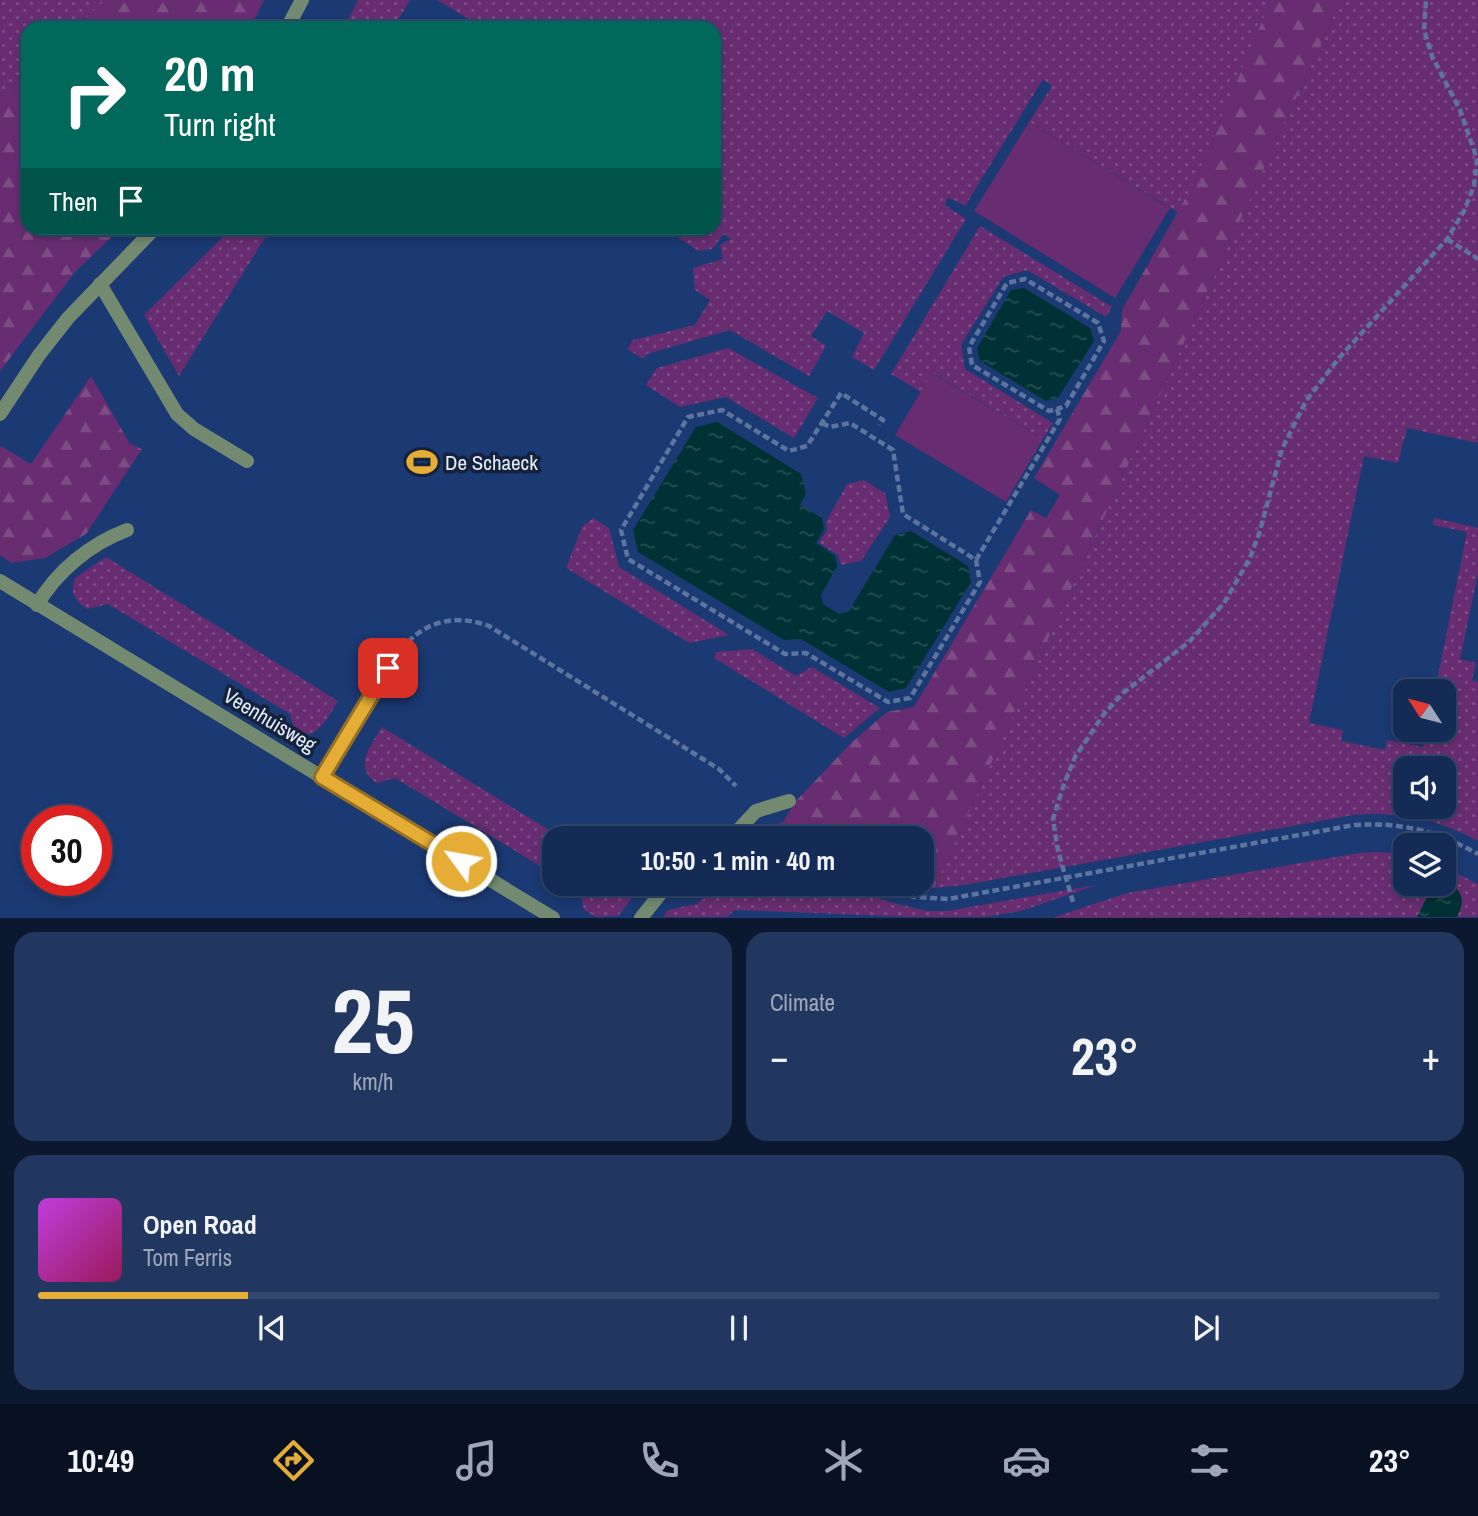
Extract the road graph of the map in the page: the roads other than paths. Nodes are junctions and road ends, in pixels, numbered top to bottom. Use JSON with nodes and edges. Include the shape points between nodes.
{"nodes":[{"id":1,"x":302,"y":0,"type":"edge"},
{"id":2,"x":291,"y":21,"type":"edge"},
{"id":3,"x":148,"y":235,"type":"edge"},
{"id":4,"x":100,"y":284,"type":"junction"},
{"id":5,"x":0,"y":414,"type":"edge"},
{"id":6,"x":247,"y":461,"type":"dead end"},
{"id":7,"x":127,"y":530,"type":"dead end"},
{"id":8,"x":0,"y":581,"type":"edge"},
{"id":9,"x":37,"y":605,"type":"junction"},
{"id":10,"x":388,"y":668,"type":"road end"},
{"id":11,"x":322,"y":777,"type":"junction"},
{"id":12,"x":789,"y":801,"type":"dead end"},
{"id":13,"x":742,"y":826,"type":"edge"},
{"id":14,"x":658,"y":896,"type":"edge"},
{"id":15,"x":553,"y":918,"type":"edge"},
{"id":16,"x":641,"y":918,"type":"edge"}],
"edges":[{"from":1,"to":2,"type":"street"},
{"from":3,"to":4,"type":"street"},
{"from":4,"to":5,"type":"street","via":[[39,355]]},
{"from":4,"to":6,"type":"street","via":[[177,414]]},
{"from":7,"to":9,"type":"street","via":[[100,543],[59,574]]},
{"from":8,"to":9,"type":"street","name":"Veenhuisweg"},
{"from":9,"to":11,"type":"street","name":"Veenhuisweg"},
{"from":10,"to":11,"type":"street"},
{"from":11,"to":15,"type":"street","name":"Veenhuisweg"},
{"from":12,"to":13,"type":"street","via":[[756,811]]},
{"from":14,"to":16,"type":"street"}]}
